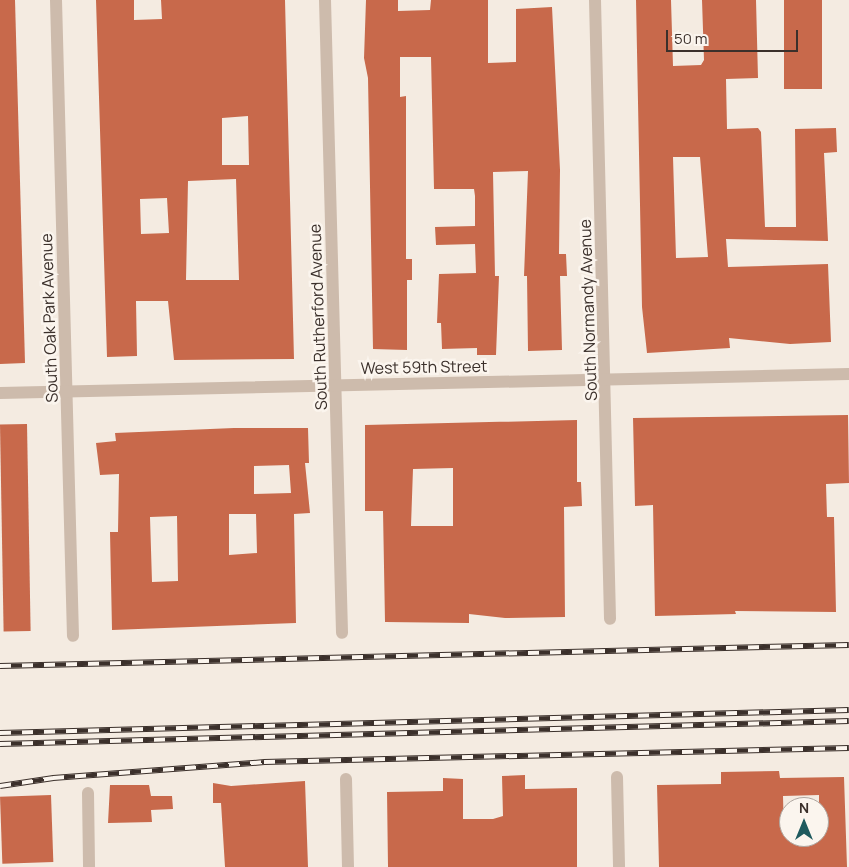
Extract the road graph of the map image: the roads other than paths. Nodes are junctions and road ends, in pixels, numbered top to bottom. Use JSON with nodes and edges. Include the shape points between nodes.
{"nodes":[{"id":1,"x":56,"y":0,"type":"edge"},
{"id":2,"x":325,"y":0,"type":"edge"},
{"id":3,"x":595,"y":0,"type":"edge"},
{"id":4,"x":849,"y":374,"type":"edge"},
{"id":5,"x":606,"y":379,"type":"junction"},
{"id":6,"x":336,"y":386,"type":"junction"},
{"id":7,"x":67,"y":392,"type":"junction"},
{"id":8,"x":0,"y":393,"type":"edge"},
{"id":9,"x":610,"y":619,"type":"dead end"},
{"id":10,"x":342,"y":632,"type":"dead end"},
{"id":11,"x":73,"y":636,"type":"dead end"},
{"id":12,"x":617,"y":777,"type":"dead end"},
{"id":13,"x":346,"y":779,"type":"dead end"},
{"id":14,"x":88,"y":793,"type":"dead end"},
{"id":15,"x":89,"y":867,"type":"edge"},
{"id":16,"x":348,"y":867,"type":"edge"},
{"id":17,"x":620,"y":867,"type":"edge"}],
"edges":[{"from":1,"to":7,"type":"street","name":"South Oak Park Avenue"},
{"from":2,"to":6,"type":"street","name":"South Rutherford Avenue"},
{"from":3,"to":5,"type":"street","name":"South Normandy Avenue"},
{"from":4,"to":5,"type":"street","name":"West 59th Street"},
{"from":5,"to":6,"type":"street","name":"West 59th Street"},
{"from":5,"to":9,"type":"street","name":"South Normandy Avenue"},
{"from":6,"to":7,"type":"street","name":"West 59th Street"},
{"from":6,"to":10,"type":"street","name":"South Rutherford Avenue"},
{"from":7,"to":8,"type":"street","name":"West 59th Street"},
{"from":7,"to":11,"type":"street","name":"South Oak Park Avenue"},
{"from":12,"to":17,"type":"street"},
{"from":13,"to":16,"type":"street"},
{"from":14,"to":15,"type":"street"}]}
